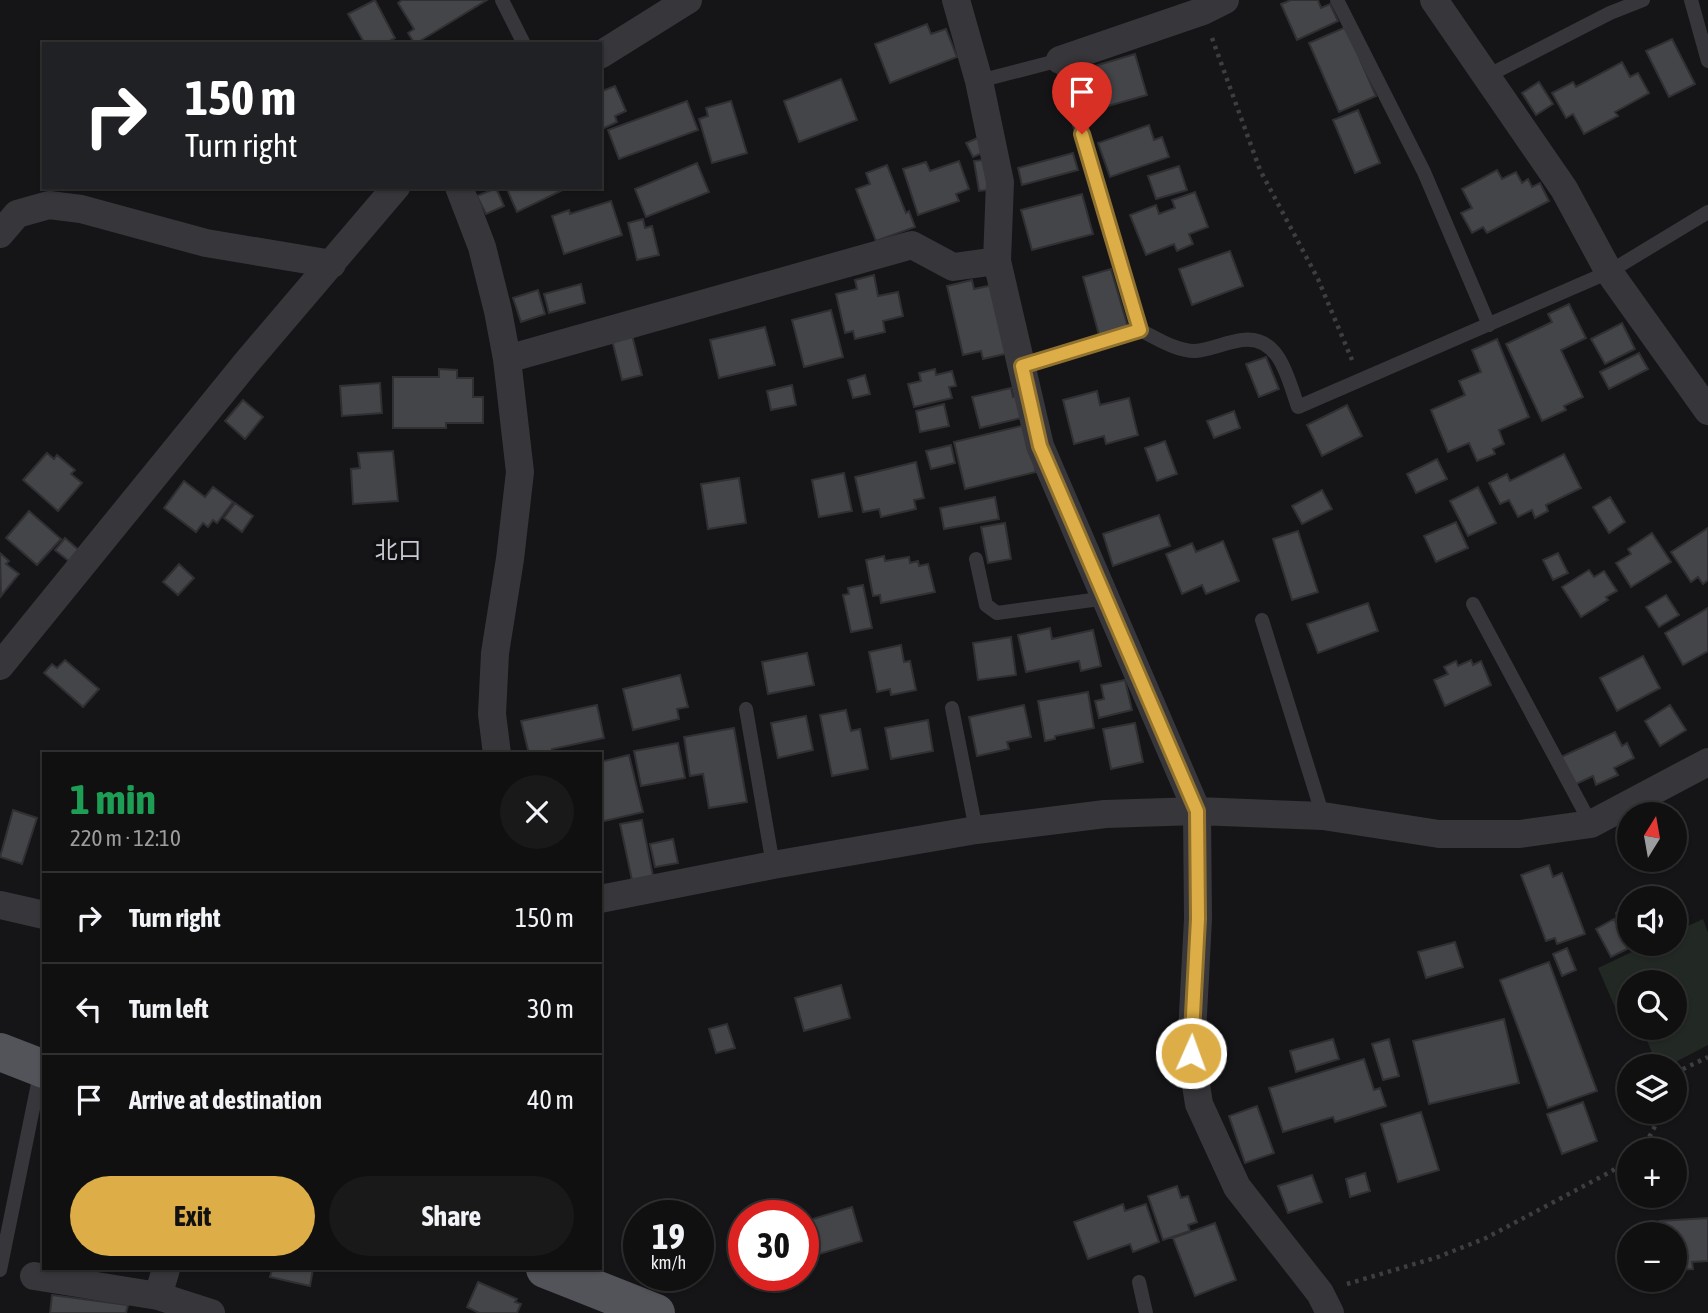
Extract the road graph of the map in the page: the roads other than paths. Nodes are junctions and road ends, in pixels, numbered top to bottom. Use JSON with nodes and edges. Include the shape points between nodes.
{"nodes":[{"id":1,"x":502,"y":0,"type":"edge"},
{"id":2,"x":688,"y":0,"type":"edge"},
{"id":3,"x":956,"y":0,"type":"edge"},
{"id":4,"x":1337,"y":0,"type":"edge"},
{"id":5,"x":1434,"y":0,"type":"edge"},
{"id":6,"x":1643,"y":0,"type":"edge"},
{"id":7,"x":1690,"y":0,"type":"edge"},
{"id":8,"x":1214,"y":6,"type":"edge"},
{"id":9,"x":523,"y":42,"type":"edge"},
{"id":10,"x":602,"y":54,"type":"edge"},
{"id":11,"x":1060,"y":60,"type":"junction"},
{"id":12,"x":1708,"y":61,"type":"edge"},
{"id":13,"x":1488,"y":76,"type":"junction"},
{"id":14,"x":979,"y":81,"type":"junction"},
{"id":15,"x":394,"y":189,"type":"edge"},
{"id":16,"x":460,"y":189,"type":"edge"},
{"id":17,"x":1708,"y":212,"type":"edge"},
{"id":18,"x":0,"y":234,"type":"edge"},
{"id":19,"x":997,"y":261,"type":"junction"},
{"id":20,"x":332,"y":264,"type":"junction"},
{"id":21,"x":1609,"y":272,"type":"junction"},
{"id":22,"x":1489,"y":325,"type":"junction"},
{"id":23,"x":1140,"y":330,"type":"junction"},
{"id":24,"x":507,"y":359,"type":"junction"},
{"id":25,"x":1022,"y":366,"type":"junction"},
{"id":26,"x":1708,"y":411,"type":"edge"},
{"id":27,"x":976,"y":559,"type":"dead end"},
{"id":28,"x":1107,"y":598,"type":"junction"},
{"id":29,"x":1473,"y":604,"type":"dead end"},
{"id":30,"x":1262,"y":620,"type":"dead end"},
{"id":31,"x":0,"y":666,"type":"edge"},
{"id":32,"x":952,"y":708,"type":"dead end"},
{"id":33,"x":746,"y":709,"type":"dead end"},
{"id":34,"x":497,"y":752,"type":"edge"},
{"id":35,"x":1708,"y":762,"type":"edge"},
{"id":36,"x":1197,"y":811,"type":"junction"},
{"id":37,"x":1323,"y":816,"type":"junction"},
{"id":38,"x":1591,"y":824,"type":"junction"},
{"id":39,"x":976,"y":830,"type":"junction"},
{"id":40,"x":773,"y":865,"type":"junction"},
{"id":41,"x":602,"y":899,"type":"edge"},
{"id":42,"x":0,"y":905,"type":"edge"},
{"id":43,"x":42,"y":915,"type":"edge"},
{"id":44,"x":0,"y":1052,"type":"edge"},
{"id":45,"x":42,"y":1068,"type":"edge"},
{"id":46,"x":42,"y":1073,"type":"edge"},
{"id":47,"x":0,"y":1270,"type":"edge"},
{"id":48,"x":166,"y":1270,"type":"edge"},
{"id":49,"x":548,"y":1270,"type":"edge"},
{"id":50,"x":34,"y":1276,"type":"dead end"},
{"id":51,"x":1139,"y":1282,"type":"dead end"},
{"id":52,"x":158,"y":1296,"type":"junction"},
{"id":53,"x":1325,"y":1303,"type":"edge"},
{"id":54,"x":211,"y":1313,"type":"edge"},
{"id":55,"x":656,"y":1313,"type":"edge"},
{"id":56,"x":1146,"y":1313,"type":"edge"}],
"edges":[{"from":1,"to":9,"type":"lane"},
{"from":2,"to":10,"type":"street"},
{"from":3,"to":14,"type":"street"},
{"from":4,"to":22,"type":"lane","via":[[1424,172]]},
{"from":5,"to":13,"type":"street"},
{"from":6,"to":13,"type":"lane"},
{"from":7,"to":12,"type":"lane"},
{"from":8,"to":11,"type":"street"},
{"from":11,"to":14,"type":"lane"},
{"from":11,"to":23,"type":"lane"},
{"from":13,"to":21,"type":"street","via":[[1564,189]]},
{"from":14,"to":19,"type":"street","via":[[1000,182]]},
{"from":15,"to":20,"type":"street"},
{"from":16,"to":24,"type":"street","via":[[482,247]]},
{"from":17,"to":21,"type":"lane"},
{"from":18,"to":20,"type":"street","via":[[17,214],[49,205],[81,209],[206,243]]},
{"from":19,"to":24,"type":"street","via":[[953,267],[912,245]]},
{"from":19,"to":25,"type":"street"},
{"from":20,"to":31,"type":"street"},
{"from":21,"to":22,"type":"lane"},
{"from":21,"to":26,"type":"street"},
{"from":22,"to":23,"type":"lane","via":[[1298,407],[1282,362],[1266,343],[1245,339],[1194,351]]},
{"from":23,"to":25,"type":"lane"},
{"from":24,"to":34,"type":"street","via":[[520,472],[495,653],[492,713]]},
{"from":25,"to":28,"type":"street","via":[[1040,446]]},
{"from":27,"to":28,"type":"lane","via":[[986,605],[997,613]]},
{"from":28,"to":36,"type":"street"},
{"from":29,"to":38,"type":"lane"},
{"from":30,"to":37,"type":"lane"},
{"from":32,"to":39,"type":"lane"},
{"from":33,"to":40,"type":"lane"},
{"from":35,"to":38,"type":"street"},
{"from":36,"to":37,"type":"street"},
{"from":36,"to":39,"type":"street","via":[[1105,814]]},
{"from":36,"to":53,"type":"street","via":[[1198,919],[1191,1053],[1199,1104],[1237,1187]]},
{"from":37,"to":38,"type":"street","via":[[1439,834],[1520,834]]},
{"from":39,"to":40,"type":"street"},
{"from":40,"to":41,"type":"street"},
{"from":42,"to":43,"type":"street"},
{"from":44,"to":45,"type":"main road"},
{"from":46,"to":47,"type":"lane"},
{"from":48,"to":52,"type":"street"},
{"from":49,"to":55,"type":"main road"},
{"from":50,"to":52,"type":"street"},
{"from":51,"to":56,"type":"lane"},
{"from":52,"to":54,"type":"street"}]}
